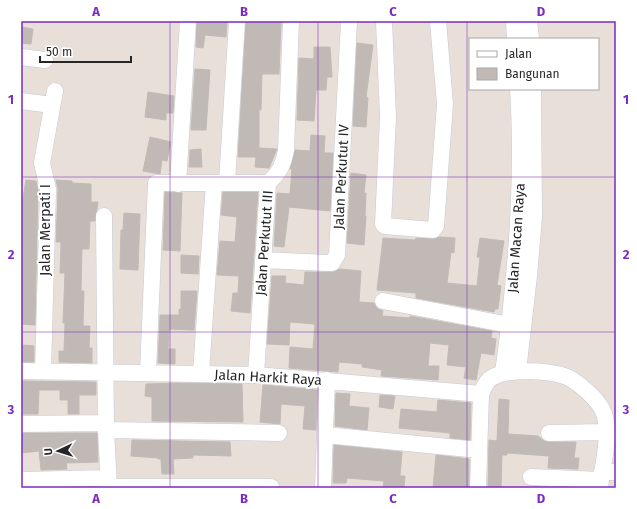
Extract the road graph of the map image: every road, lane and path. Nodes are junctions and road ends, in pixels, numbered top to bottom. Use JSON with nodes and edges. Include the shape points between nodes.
{"nodes":[{"id":1,"x":188,"y":21,"type":"edge"},
{"id":2,"x":237,"y":21,"type":"edge"},
{"id":3,"x":291,"y":21,"type":"edge"},
{"id":4,"x":349,"y":21,"type":"edge"},
{"id":5,"x":384,"y":21,"type":"edge"},
{"id":6,"x":438,"y":21,"type":"edge"},
{"id":7,"x":514,"y":21,"type":"edge"},
{"id":8,"x":529,"y":21,"type":"edge"},
{"id":9,"x":515,"y":38,"type":"edge"},
{"id":10,"x":531,"y":38,"type":"edge"},
{"id":11,"x":21,"y":57,"type":"edge"},
{"id":12,"x":45,"y":60,"type":"dead end"},
{"id":13,"x":518,"y":90,"type":"edge"},
{"id":14,"x":533,"y":90,"type":"edge"},
{"id":15,"x":21,"y":101,"type":"edge"},
{"id":16,"x":527,"y":137,"type":"junction"},
{"id":17,"x":220,"y":183,"type":"junction"},
{"id":18,"x":268,"y":183,"type":"junction"},
{"id":19,"x":178,"y":184,"type":"junction"},
{"id":20,"x":104,"y":216,"type":"dead end"},
{"id":21,"x":263,"y":260,"type":"junction"},
{"id":22,"x":382,"y":302,"type":"dead end"},
{"id":23,"x":509,"y":325,"type":"junction"},
{"id":24,"x":21,"y":371,"type":"edge"},
{"id":25,"x":43,"y":371,"type":"junction"},
{"id":26,"x":106,"y":372,"type":"junction"},
{"id":27,"x":148,"y":372,"type":"junction"},
{"id":28,"x":510,"y":372,"type":"junction"},
{"id":29,"x":201,"y":373,"type":"junction"},
{"id":30,"x":256,"y":375,"type":"junction"},
{"id":31,"x":327,"y":380,"type":"junction"},
{"id":32,"x":482,"y":394,"type":"junction"},
{"id":33,"x":21,"y":424,"type":"edge"},
{"id":34,"x":106,"y":426,"type":"junction"},
{"id":35,"x":607,"y":432,"type":"junction"},
{"id":36,"x":279,"y":433,"type":"dead end"},
{"id":37,"x":549,"y":433,"type":"dead end"},
{"id":38,"x":325,"y":435,"type":"junction"},
{"id":39,"x":479,"y":450,"type":"junction"},
{"id":40,"x":531,"y":477,"type":"dead end"},
{"id":41,"x":605,"y":478,"type":"edge"},
{"id":42,"x":21,"y":480,"type":"edge"},
{"id":43,"x":109,"y":484,"type":"edge"},
{"id":44,"x":271,"y":486,"type":"dead end"},
{"id":45,"x":323,"y":488,"type":"edge"},
{"id":46,"x":478,"y":488,"type":"edge"}],
"edges":[{"from":1,"to":19,"type":"street"},
{"from":2,"to":17,"type":"street"},
{"from":3,"to":18,"type":"street","name":"Jalan Perkutut III","via":[[286,150],[280,172]]},
{"from":4,"to":21,"type":"street","name":"Jalan Perkutut IV","via":[[337,255],[327,264]]},
{"from":5,"to":6,"type":"street","via":[[388,117],[383,224],[433,230],[436,226],[445,118]]},
{"from":7,"to":9,"type":"street"},
{"from":8,"to":10,"type":"street"},
{"from":11,"to":12,"type":"street"},
{"from":13,"to":16,"type":"street","name":"Jalan Macan Raya"},
{"from":14,"to":16,"type":"street","name":"Jalan Macan Raya"},
{"from":15,"to":25,"type":"street","name":"Jalan Merpati I","via":[[53,98],[42,169],[48,189]]},
{"from":16,"to":23,"type":"street","name":"Jalan Macan Raya"},
{"from":16,"to":28,"type":"street","name":"Jalan Macan Raya","via":[[534,217],[530,276]]},
{"from":17,"to":18,"type":"street"},
{"from":17,"to":19,"type":"street"},
{"from":17,"to":29,"type":"street"},
{"from":18,"to":21,"type":"street","name":"Jalan Perkutut III"},
{"from":19,"to":27,"type":"street","via":[[156,184]]},
{"from":20,"to":26,"type":"street"},
{"from":21,"to":30,"type":"street","name":"Jalan Perkutut III"},
{"from":22,"to":23,"type":"street"},
{"from":23,"to":28,"type":"street","name":"Jalan Macan Raya"},
{"from":24,"to":25,"type":"street","name":"Jalan Harkit Raya"},
{"from":25,"to":26,"type":"street","name":"Jalan Harkit Raya"},
{"from":26,"to":27,"type":"street","name":"Jalan Harkit Raya"},
{"from":26,"to":34,"type":"street"},
{"from":27,"to":29,"type":"street","name":"Jalan Harkit Raya"},
{"from":28,"to":32,"type":"street","via":[[492,377],[486,383]]},
{"from":28,"to":35,"type":"street","via":[[552,373],[570,378],[602,409]]},
{"from":29,"to":30,"type":"street","name":"Jalan Harkit Raya"},
{"from":30,"to":31,"type":"street","name":"Jalan Harkit Raya"},
{"from":31,"to":32,"type":"street","name":"Jalan Harkit Raya"},
{"from":31,"to":38,"type":"street"},
{"from":32,"to":39,"type":"street"},
{"from":33,"to":34,"type":"street"},
{"from":34,"to":36,"type":"street"},
{"from":34,"to":43,"type":"street"},
{"from":35,"to":37,"type":"street"},
{"from":35,"to":41,"type":"street"},
{"from":38,"to":39,"type":"street"},
{"from":38,"to":45,"type":"street"},
{"from":39,"to":46,"type":"street"},
{"from":40,"to":41,"type":"street"},
{"from":42,"to":43,"type":"street"},
{"from":43,"to":44,"type":"street"}]}
